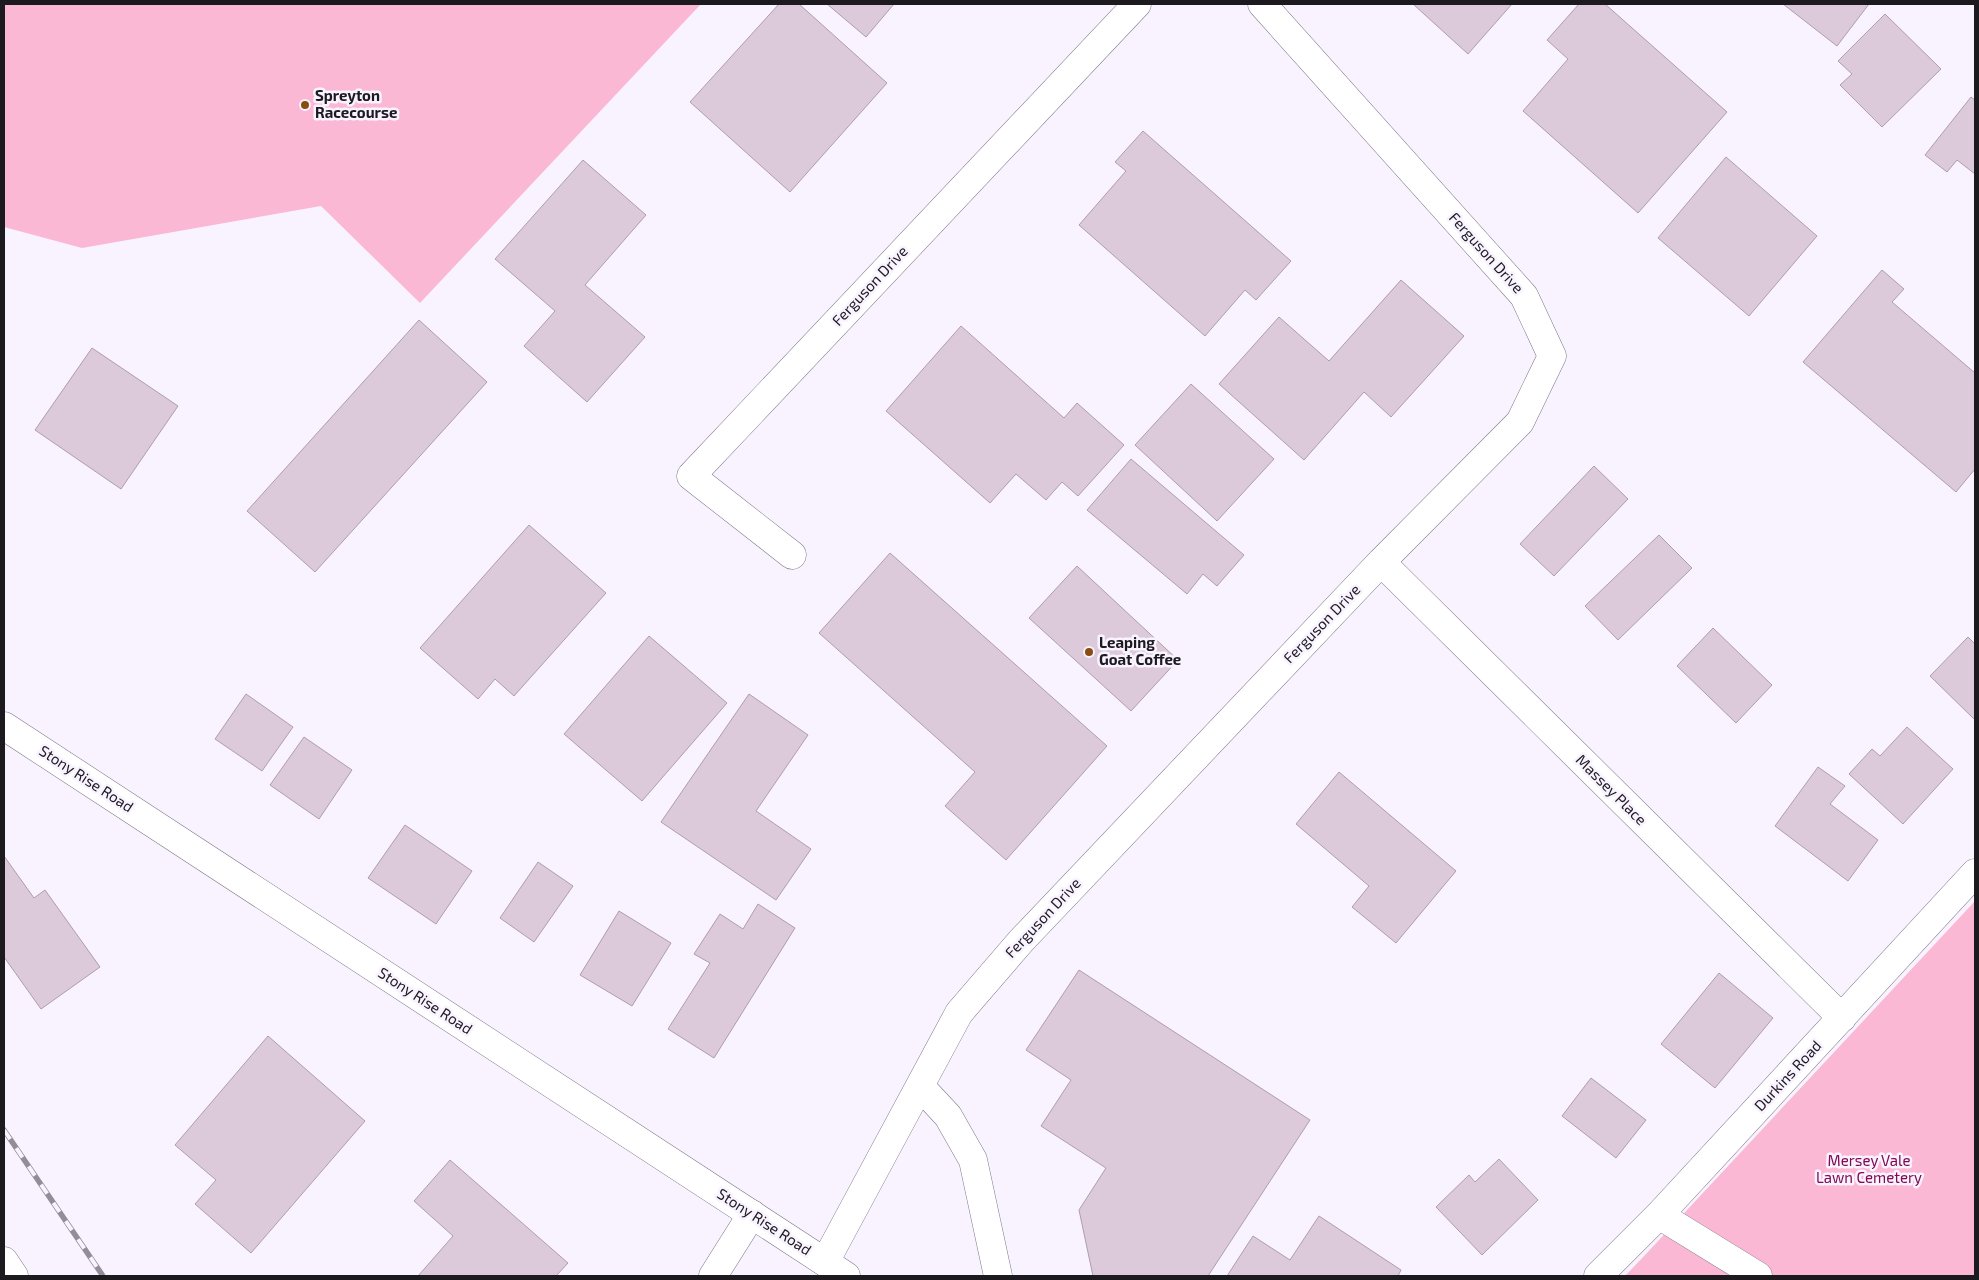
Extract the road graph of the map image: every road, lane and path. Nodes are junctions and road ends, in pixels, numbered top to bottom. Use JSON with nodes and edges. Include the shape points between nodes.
{"nodes":[{"id":1,"x":1137,"y":4,"type":"edge"},
{"id":2,"x":1262,"y":4,"type":"edge"},
{"id":3,"x":792,"y":555,"type":"dead end"},
{"id":4,"x":1381,"y":562,"type":"junction"},
{"id":5,"x":4,"y":726,"type":"edge"},
{"id":6,"x":1975,"y":873,"type":"edge"},
{"id":7,"x":1842,"y":1018,"type":"junction"},
{"id":8,"x":920,"y":1086,"type":"junction"},
{"id":9,"x":752,"y":1214,"type":"junction"},
{"id":10,"x":1659,"y":1216,"type":"junction"},
{"id":11,"x":4,"y":1262,"type":"edge"},
{"id":12,"x":836,"y":1269,"type":"edge"},
{"id":13,"x":14,"y":1276,"type":"edge"},
{"id":14,"x":713,"y":1276,"type":"edge"},
{"id":15,"x":998,"y":1276,"type":"edge"},
{"id":16,"x":1598,"y":1276,"type":"edge"},
{"id":17,"x":1758,"y":1276,"type":"edge"}],
"edges":[{"from":1,"to":3,"type":"street","name":"Ferguson Drive","via":[[691,476]]},
{"from":2,"to":4,"type":"street","name":"Ferguson Drive","via":[[1524,296],[1552,356],[1520,422]]},
{"from":4,"to":7,"type":"street","name":"Massey Place"},
{"from":4,"to":8,"type":"street","name":"Ferguson Drive","via":[[1020,941],[959,1013]]},
{"from":5,"to":9,"type":"street","name":"Stony Rise Road"},
{"from":6,"to":7,"type":"street","name":"Durkins Road"},
{"from":7,"to":10,"type":"street","name":"Durkins Road"},
{"from":8,"to":12,"type":"street","name":"Ferguson Drive"},
{"from":8,"to":15,"type":"street","via":[[948,1116],[973,1160]]},
{"from":9,"to":12,"type":"street","name":"Stony Rise Road"},
{"from":9,"to":14,"type":"street"},
{"from":10,"to":16,"type":"street","name":"Durkins Road"},
{"from":10,"to":17,"type":"street"},
{"from":11,"to":13,"type":"street"}]}
